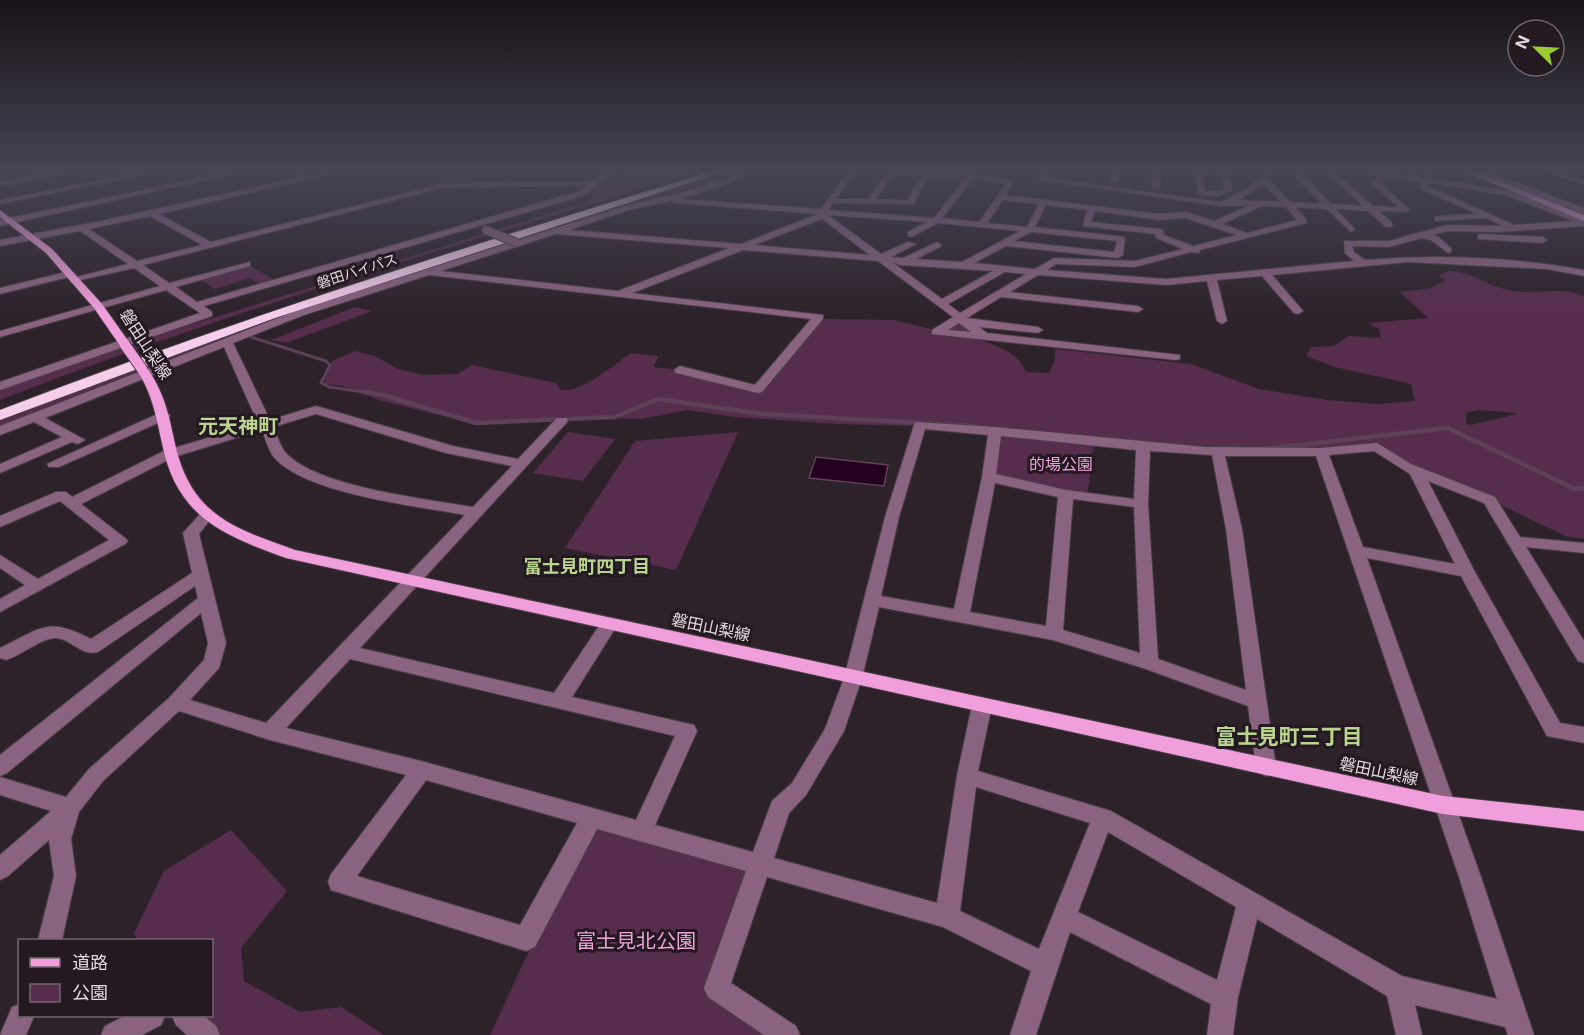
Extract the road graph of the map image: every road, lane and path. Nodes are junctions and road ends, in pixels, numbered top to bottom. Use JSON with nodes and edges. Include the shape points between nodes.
{"nodes":[{"id":1,"x":27,"y":217,"type":"edge"},
{"id":2,"x":130,"y":217,"type":"edge"},
{"id":3,"x":160,"y":217,"type":"edge"},
{"id":4,"x":319,"y":217,"type":"edge"},
{"id":5,"x":499,"y":217,"type":"edge"},
{"id":6,"x":559,"y":217,"type":"edge"},
{"id":7,"x":577,"y":217,"type":"edge"},
{"id":8,"x":598,"y":217,"type":"edge"},
{"id":9,"x":815,"y":217,"type":"edge"},
{"id":10,"x":827,"y":217,"type":"edge"},
{"id":11,"x":870,"y":217,"type":"edge"},
{"id":12,"x":940,"y":217,"type":"edge"},
{"id":13,"x":986,"y":217,"type":"edge"},
{"id":14,"x":1036,"y":217,"type":"edge"},
{"id":15,"x":1089,"y":217,"type":"edge"},
{"id":16,"x":1193,"y":217,"type":"edge"},
{"id":17,"x":1231,"y":217,"type":"edge"},
{"id":18,"x":1299,"y":217,"type":"edge"},
{"id":19,"x":1340,"y":217,"type":"edge"},
{"id":20,"x":1380,"y":217,"type":"edge"},
{"id":21,"x":1466,"y":217,"type":"edge"},
{"id":22,"x":1491,"y":217,"type":"edge"},
{"id":23,"x":1570,"y":217,"type":"edge"},
{"id":24,"x":1438,"y":219,"type":"dead end"},
{"id":25,"x":5,"y":222,"type":"edge"},
{"id":26,"x":936,"y":222,"type":"junction"},
{"id":27,"x":1584,"y":223,"type":"edge"},
{"id":28,"x":1215,"y":224,"type":"junction"},
{"id":29,"x":473,"y":225,"type":"junction"},
{"id":30,"x":981,"y":225,"type":"junction"},
{"id":31,"x":1389,"y":225,"type":"dead end"},
{"id":32,"x":80,"y":227,"type":"junction"},
{"id":33,"x":1457,"y":228,"type":"junction"},
{"id":34,"x":1514,"y":228,"type":"junction"},
{"id":35,"x":1030,"y":229,"type":"junction"},
{"id":36,"x":1351,"y":229,"type":"dead end"},
{"id":37,"x":555,"y":231,"type":"junction"},
{"id":38,"x":1421,"y":235,"type":"junction"},
{"id":39,"x":30,"y":236,"type":"junction"},
{"id":40,"x":1249,"y":236,"type":"junction"},
{"id":41,"x":1543,"y":240,"type":"dead end"},
{"id":42,"x":0,"y":243,"type":"edge"},
{"id":43,"x":517,"y":243,"type":"junction"},
{"id":44,"x":1005,"y":243,"type":"junction"},
{"id":45,"x":937,"y":244,"type":"dead end"},
{"id":46,"x":209,"y":245,"type":"junction"},
{"id":47,"x":739,"y":248,"type":"junction"},
{"id":48,"x":1448,"y":250,"type":"dead end"},
{"id":49,"x":1196,"y":251,"type":"junction"},
{"id":50,"x":881,"y":259,"type":"junction"},
{"id":51,"x":901,"y":262,"type":"junction"},
{"id":52,"x":1362,"y":263,"type":"junction"},
{"id":53,"x":247,"y":264,"type":"dead end"},
{"id":54,"x":134,"y":265,"type":"junction"},
{"id":55,"x":961,"y":267,"type":"junction"},
{"id":56,"x":1584,"y":267,"type":"edge"},
{"id":57,"x":1558,"y":268,"type":"junction"},
{"id":58,"x":1001,"y":270,"type":"junction"},
{"id":59,"x":427,"y":272,"type":"junction"},
{"id":60,"x":1264,"y":272,"type":"junction"},
{"id":61,"x":1035,"y":273,"type":"junction"},
{"id":62,"x":1584,"y":273,"type":"edge"},
{"id":63,"x":73,"y":277,"type":"junction"},
{"id":64,"x":1211,"y":277,"type":"junction"},
{"id":65,"x":167,"y":286,"type":"junction"},
{"id":66,"x":0,"y":291,"type":"edge"},
{"id":67,"x":620,"y":294,"type":"junction"},
{"id":68,"x":1000,"y":294,"type":"junction"},
{"id":69,"x":985,"y":303,"type":"junction"},
{"id":70,"x":941,"y":304,"type":"junction"},
{"id":71,"x":197,"y":305,"type":"junction"},
{"id":72,"x":98,"y":306,"type":"junction"},
{"id":73,"x":1138,"y":309,"type":"dead end"},
{"id":74,"x":1298,"y":311,"type":"dead end"},
{"id":75,"x":1112,"y":316,"type":"dead end"},
{"id":76,"x":962,"y":320,"type":"junction"},
{"id":77,"x":1222,"y":321,"type":"dead end"},
{"id":78,"x":1038,"y":330,"type":"dead end"},
{"id":79,"x":0,"y":334,"type":"edge"},
{"id":80,"x":984,"y":336,"type":"junction"},
{"id":81,"x":227,"y":342,"type":"junction"},
{"id":82,"x":124,"y":343,"type":"junction"},
{"id":83,"x":1176,"y":357,"type":"dead end"},
{"id":84,"x":680,"y":370,"type":"dead end"},
{"id":85,"x":143,"y":371,"type":"junction"},
{"id":86,"x":2,"y":383,"type":"edge"},
{"id":87,"x":0,"y":406,"type":"edge"},
{"id":88,"x":0,"y":414,"type":"edge"},
{"id":89,"x":164,"y":415,"type":"junction"},
{"id":90,"x":33,"y":417,"type":"junction"},
{"id":91,"x":562,"y":421,"type":"dead end"},
{"id":92,"x":265,"y":425,"type":"junction"},
{"id":93,"x":0,"y":431,"type":"edge"},
{"id":94,"x":996,"y":431,"type":"junction"},
{"id":95,"x":72,"y":437,"type":"junction"},
{"id":96,"x":1143,"y":446,"type":"junction"},
{"id":97,"x":92,"y":447,"type":"junction"},
{"id":98,"x":1218,"y":453,"type":"junction"},
{"id":99,"x":1322,"y":453,"type":"junction"},
{"id":100,"x":170,"y":454,"type":"junction"},
{"id":101,"x":54,"y":464,"type":"dead end"},
{"id":102,"x":522,"y":464,"type":"junction"},
{"id":103,"x":0,"y":469,"type":"edge"},
{"id":104,"x":1416,"y":471,"type":"junction"},
{"id":105,"x":989,"y":477,"type":"junction"},
{"id":106,"x":1066,"y":494,"type":"junction"},
{"id":107,"x":71,"y":503,"type":"junction"},
{"id":108,"x":1142,"y":504,"type":"junction"},
{"id":109,"x":476,"y":512,"type":"junction"},
{"id":110,"x":206,"y":516,"type":"junction"},
{"id":111,"x":0,"y":522,"type":"edge"},
{"id":112,"x":1514,"y":541,"type":"junction"},
{"id":113,"x":1584,"y":548,"type":"edge"},
{"id":114,"x":1356,"y":551,"type":"junction"},
{"id":115,"x":0,"y":560,"type":"edge"},
{"id":116,"x":1467,"y":572,"type":"junction"},
{"id":117,"x":201,"y":575,"type":"junction"},
{"id":118,"x":411,"y":581,"type":"junction"},
{"id":119,"x":37,"y":586,"type":"junction"},
{"id":120,"x":207,"y":600,"type":"junction"},
{"id":121,"x":872,"y":600,"type":"junction"},
{"id":122,"x":0,"y":606,"type":"edge"},
{"id":123,"x":961,"y":615,"type":"junction"},
{"id":124,"x":609,"y":624,"type":"junction"},
{"id":125,"x":1054,"y":634,"type":"junction"},
{"id":126,"x":346,"y":651,"type":"junction"},
{"id":127,"x":6,"y":653,"type":"dead end"},
{"id":128,"x":1584,"y":656,"type":"edge"},
{"id":129,"x":1149,"y":663,"type":"junction"},
{"id":130,"x":853,"y":678,"type":"junction"},
{"id":131,"x":559,"y":701,"type":"junction"},
{"id":132,"x":1258,"y":702,"type":"junction"},
{"id":133,"x":176,"y":703,"type":"junction"},
{"id":134,"x":982,"y":705,"type":"junction"},
{"id":135,"x":270,"y":732,"type":"junction"},
{"id":136,"x":1584,"y":735,"type":"edge"},
{"id":137,"x":0,"y":767,"type":"edge"},
{"id":138,"x":1266,"y":767,"type":"junction"},
{"id":139,"x":421,"y":770,"type":"junction"},
{"id":140,"x":967,"y":776,"type":"junction"},
{"id":141,"x":0,"y":786,"type":"edge"},
{"id":142,"x":1443,"y":805,"type":"junction"},
{"id":143,"x":70,"y":808,"type":"junction"},
{"id":144,"x":591,"y":818,"type":"junction"},
{"id":145,"x":1103,"y":818,"type":"junction"},
{"id":146,"x":1584,"y":821,"type":"edge"},
{"id":147,"x":641,"y":832,"type":"junction"},
{"id":148,"x":760,"y":865,"type":"junction"},
{"id":149,"x":0,"y":869,"type":"edge"},
{"id":150,"x":1249,"y":902,"type":"junction"},
{"id":151,"x":947,"y":917,"type":"junction"},
{"id":152,"x":1064,"y":917,"type":"junction"},
{"id":153,"x":50,"y":939,"type":"edge"},
{"id":154,"x":1045,"y":965,"type":"junction"},
{"id":155,"x":1398,"y":988,"type":"junction"},
{"id":156,"x":1225,"y":997,"type":"junction"},
{"id":157,"x":21,"y":1017,"type":"edge"},
{"id":158,"x":150,"y":1017,"type":"edge"},
{"id":159,"x":186,"y":1017,"type":"edge"},
{"id":160,"x":1518,"y":1025,"type":"edge"},
{"id":161,"x":13,"y":1035,"type":"edge"},
{"id":162,"x":114,"y":1035,"type":"edge"},
{"id":163,"x":207,"y":1035,"type":"edge"},
{"id":164,"x":787,"y":1035,"type":"edge"},
{"id":165,"x":1023,"y":1035,"type":"edge"},
{"id":166,"x":1220,"y":1035,"type":"edge"},
{"id":167,"x":1409,"y":1035,"type":"edge"}],
"edges":[{"from":1,"to":25,"type":"street"},
{"from":2,"to":32,"type":"street"},
{"from":3,"to":46,"type":"street"},
{"from":4,"to":46,"type":"street"},
{"from":5,"to":29,"type":"street"},
{"from":6,"to":87,"type":"highway","name":"磐田バイパス","via":[[270,308]]},
{"from":7,"to":88,"type":"highway","name":"磐田バイパス","via":[[280,312]]},
{"from":8,"to":37,"type":"street"},
{"from":9,"to":47,"type":"street"},
{"from":10,"to":50,"type":"street"},
{"from":11,"to":26,"type":"street"},
{"from":12,"to":26,"type":"street"},
{"from":13,"to":30,"type":"street"},
{"from":14,"to":35,"type":"street"},
{"from":15,"to":49,"type":"street","via":[[1086,224],[1160,232],[1160,236]]},
{"from":16,"to":28,"type":"street"},
{"from":17,"to":28,"type":"street"},
{"from":18,"to":40,"type":"street","via":[[1303,221]]},
{"from":19,"to":36,"type":"street"},
{"from":20,"to":31,"type":"street"},
{"from":21,"to":24,"type":"street"},
{"from":22,"to":34,"type":"street"},
{"from":23,"to":27,"type":"street"},
{"from":25,"to":39,"type":"main road","name":"磐田山梨線"},
{"from":26,"to":30,"type":"street"},
{"from":26,"to":50,"type":"street"},
{"from":27,"to":34,"type":"street"},
{"from":28,"to":40,"type":"street"},
{"from":29,"to":43,"type":"street","bridge":true},
{"from":29,"to":71,"type":"street"},
{"from":30,"to":35,"type":"street"},
{"from":32,"to":39,"type":"street"},
{"from":32,"to":54,"type":"street"},
{"from":33,"to":34,"type":"street"},
{"from":33,"to":38,"type":"street"},
{"from":33,"to":41,"type":"street","via":[[1467,235]]},
{"from":35,"to":44,"type":"street"},
{"from":35,"to":44,"type":"street","via":[[1122,239],[1118,255]]},
{"from":37,"to":43,"type":"street"},
{"from":37,"to":47,"type":"street"},
{"from":38,"to":48,"type":"street","via":[[1434,238]]},
{"from":38,"to":52,"type":"street","via":[[1389,244],[1347,243],[1350,253]]},
{"from":39,"to":42,"type":"street"},
{"from":39,"to":63,"type":"main road","name":"磐田山梨線"},
{"from":40,"to":49,"type":"street"},
{"from":43,"to":59,"type":"street"},
{"from":44,"to":55,"type":"street"},
{"from":45,"to":51,"type":"street"},
{"from":46,"to":54,"type":"street"},
{"from":47,"to":50,"type":"street"},
{"from":47,"to":67,"type":"street"},
{"from":49,"to":61,"type":"street","via":[[1135,264],[1054,261]]},
{"from":50,"to":51,"type":"street"},
{"from":50,"to":70,"type":"street"},
{"from":51,"to":55,"type":"street"},
{"from":52,"to":57,"type":"street","via":[[1407,259]]},
{"from":52,"to":60,"type":"street"},
{"from":53,"to":65,"type":"street"},
{"from":54,"to":63,"type":"street"},
{"from":54,"to":65,"type":"street"},
{"from":55,"to":58,"type":"street"},
{"from":56,"to":57,"type":"street"},
{"from":57,"to":62,"type":"street"},
{"from":58,"to":61,"type":"street"},
{"from":58,"to":70,"type":"street"},
{"from":59,"to":67,"type":"street"},
{"from":59,"to":81,"type":"street","via":[[300,313]]},
{"from":60,"to":64,"type":"street"},
{"from":60,"to":74,"type":"street"},
{"from":61,"to":64,"type":"street","via":[[1166,282]]},
{"from":61,"to":68,"type":"street"},
{"from":63,"to":66,"type":"street"},
{"from":63,"to":72,"type":"main road","name":"磐田山梨線"},
{"from":64,"to":77,"type":"street"},
{"from":65,"to":71,"type":"street"},
{"from":65,"to":72,"type":"street"},
{"from":67,"to":84,"type":"street","via":[[819,317],[758,389]]},
{"from":68,"to":69,"type":"street"},
{"from":68,"to":73,"type":"street"},
{"from":69,"to":75,"type":"street"},
{"from":69,"to":76,"type":"street"},
{"from":70,"to":76,"type":"street"},
{"from":71,"to":82,"type":"street","via":[[208,314]]},
{"from":72,"to":79,"type":"street"},
{"from":72,"to":82,"type":"main road","name":"磐田山梨線"},
{"from":76,"to":78,"type":"street"},
{"from":76,"to":80,"type":"street"},
{"from":76,"to":80,"type":"street","via":[[936,332]]},
{"from":80,"to":83,"type":"street"},
{"from":81,"to":85,"type":"street"},
{"from":81,"to":92,"type":"street"},
{"from":82,"to":85,"type":"main road","name":"磐田山梨線","bridge":true},
{"from":82,"to":86,"type":"street"},
{"from":85,"to":89,"type":"main road","name":"磐田山梨線"},
{"from":85,"to":90,"type":"street"},
{"from":89,"to":97,"type":"street"},
{"from":89,"to":100,"type":"main road","name":"磐田山梨線"},
{"from":90,"to":93,"type":"street"},
{"from":90,"to":95,"type":"street"},
{"from":91,"to":102,"type":"street"},
{"from":92,"to":100,"type":"street"},
{"from":92,"to":102,"type":"street","via":[[316,410],[451,450]]},
{"from":92,"to":109,"type":"street","via":[[279,454],[306,474],[353,489]]},
{"from":94,"to":96,"type":"street"},
{"from":94,"to":105,"type":"street"},
{"from":94,"to":121,"type":"street","via":[[920,425]]},
{"from":95,"to":97,"type":"street"},
{"from":95,"to":103,"type":"street"},
{"from":96,"to":98,"type":"street"},
{"from":96,"to":108,"type":"street"},
{"from":97,"to":101,"type":"street"},
{"from":98,"to":99,"type":"street"},
{"from":98,"to":132,"type":"street","via":[[1234,529]]},
{"from":99,"to":104,"type":"street","via":[[1377,447]]},
{"from":99,"to":114,"type":"street"},
{"from":100,"to":107,"type":"street"},
{"from":100,"to":110,"type":"main road","name":"磐田山梨線","via":[[185,494]]},
{"from":102,"to":109,"type":"street"},
{"from":104,"to":112,"type":"street","via":[[1490,500]]},
{"from":104,"to":116,"type":"street"},
{"from":105,"to":106,"type":"street"},
{"from":105,"to":123,"type":"street"},
{"from":106,"to":108,"type":"street"},
{"from":106,"to":125,"type":"street"},
{"from":107,"to":111,"type":"street","via":[[61,495]]},
{"from":107,"to":119,"type":"street","via":[[120,541]]},
{"from":108,"to":129,"type":"street"},
{"from":109,"to":118,"type":"street"},
{"from":110,"to":117,"type":"street","via":[[191,533]]},
{"from":110,"to":118,"type":"main road","name":"磐田山梨線","via":[[240,537],[292,554]]},
{"from":112,"to":113,"type":"street"},
{"from":112,"to":128,"type":"street"},
{"from":114,"to":116,"type":"street"},
{"from":114,"to":142,"type":"street"},
{"from":115,"to":119,"type":"street"},
{"from":116,"to":136,"type":"street","via":[[1554,730]]},
{"from":117,"to":120,"type":"street"},
{"from":117,"to":127,"type":"street","via":[[92,647],[63,632],[49,632]]},
{"from":118,"to":124,"type":"main road","name":"磐田山梨線"},
{"from":118,"to":126,"type":"street"},
{"from":119,"to":122,"type":"street"},
{"from":120,"to":133,"type":"street","via":[[217,643],[213,663]]},
{"from":120,"to":137,"type":"street"},
{"from":121,"to":123,"type":"street"},
{"from":121,"to":130,"type":"street"},
{"from":123,"to":125,"type":"street"},
{"from":124,"to":130,"type":"main road","name":"磐田山梨線"},
{"from":124,"to":131,"type":"street"},
{"from":125,"to":129,"type":"street"},
{"from":126,"to":131,"type":"street"},
{"from":126,"to":135,"type":"street"},
{"from":129,"to":132,"type":"street"},
{"from":130,"to":134,"type":"main road","name":"磐田山梨線"},
{"from":130,"to":148,"type":"street","via":[[834,731],[799,789],[780,808]]},
{"from":131,"to":147,"type":"street","via":[[687,731]]},
{"from":132,"to":138,"type":"street"},
{"from":133,"to":135,"type":"street"},
{"from":133,"to":143,"type":"street","via":[[96,775]]},
{"from":134,"to":138,"type":"main road","name":"磐田山梨線"},
{"from":134,"to":140,"type":"street"},
{"from":135,"to":139,"type":"street"},
{"from":138,"to":142,"type":"main road","name":"磐田山梨線"},
{"from":139,"to":144,"type":"street"},
{"from":139,"to":144,"type":"street","via":[[339,882],[526,939]]},
{"from":140,"to":145,"type":"street"},
{"from":140,"to":151,"type":"street"},
{"from":141,"to":143,"type":"street"},
{"from":142,"to":146,"type":"main road","name":"磐田山梨線"},
{"from":142,"to":160,"type":"street"},
{"from":143,"to":149,"type":"street"},
{"from":143,"to":153,"type":"street","via":[[60,839],[65,876]]},
{"from":144,"to":147,"type":"street"},
{"from":145,"to":150,"type":"street"},
{"from":145,"to":152,"type":"street"},
{"from":147,"to":148,"type":"street"},
{"from":148,"to":151,"type":"street"},
{"from":148,"to":164,"type":"street","via":[[717,988]]},
{"from":150,"to":155,"type":"street"},
{"from":150,"to":156,"type":"street"},
{"from":151,"to":154,"type":"street"},
{"from":152,"to":154,"type":"street"},
{"from":152,"to":156,"type":"street"},
{"from":154,"to":165,"type":"street"},
{"from":155,"to":160,"type":"street"},
{"from":155,"to":167,"type":"street"},
{"from":156,"to":166,"type":"street"},
{"from":157,"to":161,"type":"street"},
{"from":158,"to":162,"type":"street"},
{"from":159,"to":163,"type":"street"}]}
